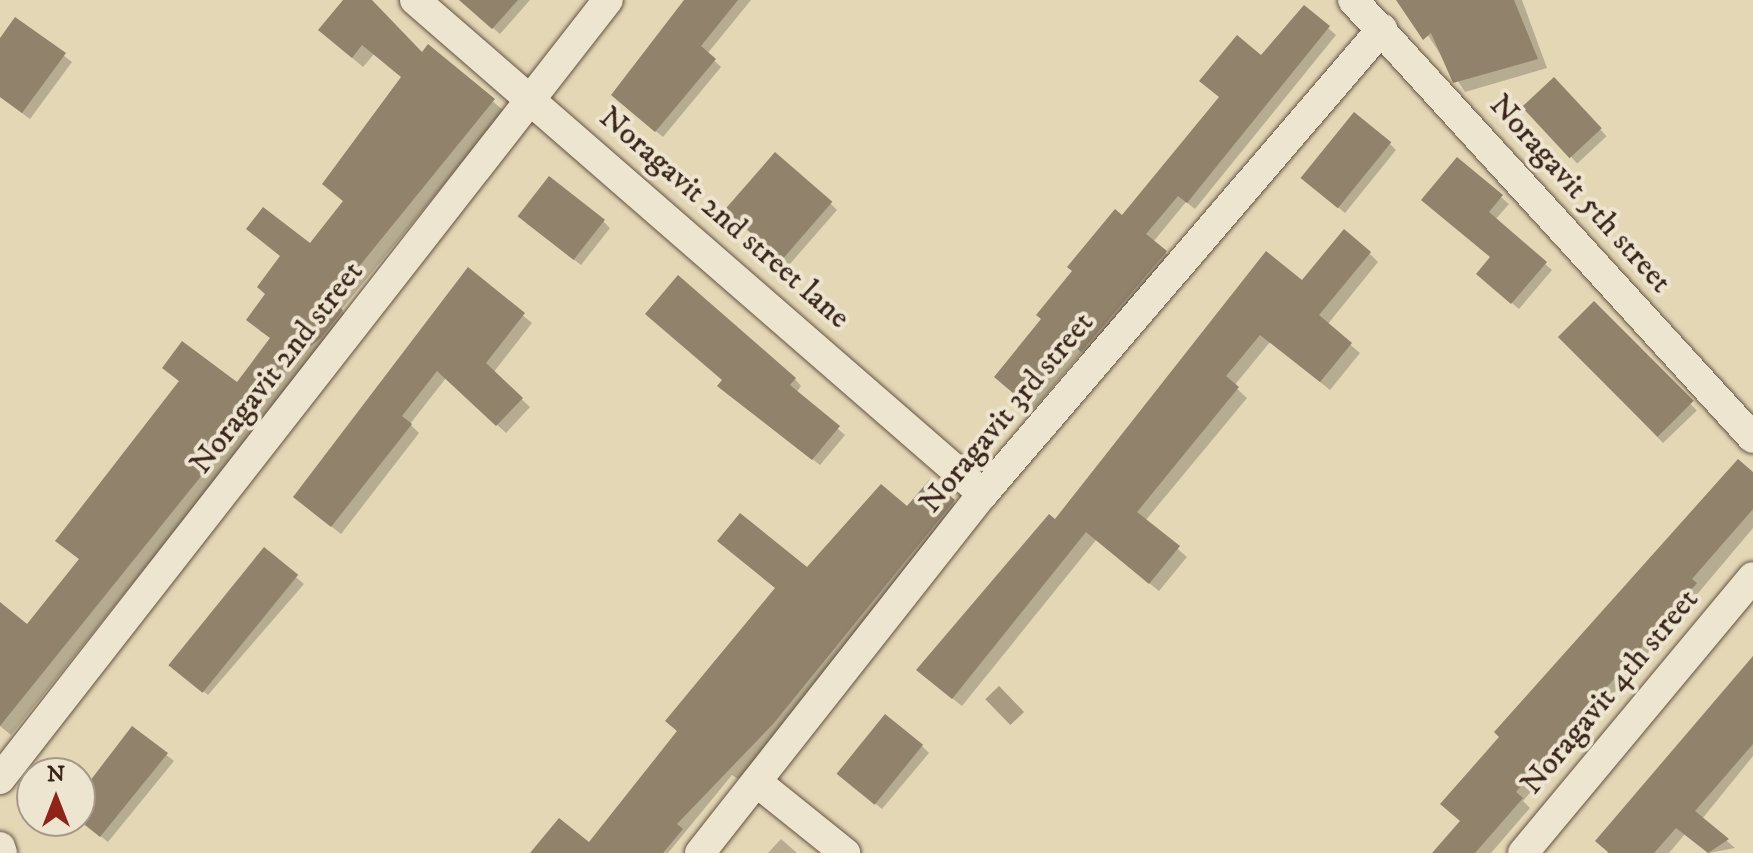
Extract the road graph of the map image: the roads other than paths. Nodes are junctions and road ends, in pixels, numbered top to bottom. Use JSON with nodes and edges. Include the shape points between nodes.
{"nodes":[{"id":1,"x":415,"y":0,"type":"edge"},
{"id":2,"x":608,"y":0,"type":"edge"},
{"id":3,"x":1353,"y":0,"type":"edge"},
{"id":4,"x":1382,"y":29,"type":"junction"},
{"id":5,"x":534,"y":99,"type":"junction"},
{"id":6,"x":1753,"y":438,"type":"edge"},
{"id":7,"x":983,"y":494,"type":"junction"},
{"id":8,"x":1753,"y":577,"type":"edge"},
{"id":9,"x":0,"y":779,"type":"edge"},
{"id":10,"x":758,"y":783,"type":"junction"},
{"id":11,"x":0,"y":847,"type":"edge"},
{"id":12,"x":2,"y":853,"type":"edge"},
{"id":13,"x":700,"y":853,"type":"edge"},
{"id":14,"x":845,"y":853,"type":"edge"},
{"id":15,"x":1523,"y":853,"type":"edge"}],
"edges":[{"from":1,"to":5,"type":"street","name":"Noragavit 2nd street lane"},
{"from":2,"to":5,"type":"street","name":"Noragavit 2nd street"},
{"from":3,"to":4,"type":"street","name":"Noragavit 5th street"},
{"from":4,"to":6,"type":"street","name":"Noragavit 5th street"},
{"from":4,"to":7,"type":"street","name":"Noragavit 3rd street"},
{"from":5,"to":7,"type":"street","name":"Noragavit 2nd street lane"},
{"from":5,"to":9,"type":"street","name":"Noragavit 2nd street"},
{"from":7,"to":10,"type":"street","name":"Noragavit 3rd street"},
{"from":8,"to":15,"type":"street","name":"Noragavit 4th street"},
{"from":10,"to":13,"type":"street","name":"Noragavit 3rd street"},
{"from":10,"to":14,"type":"street"},
{"from":11,"to":12,"type":"street"}]}
